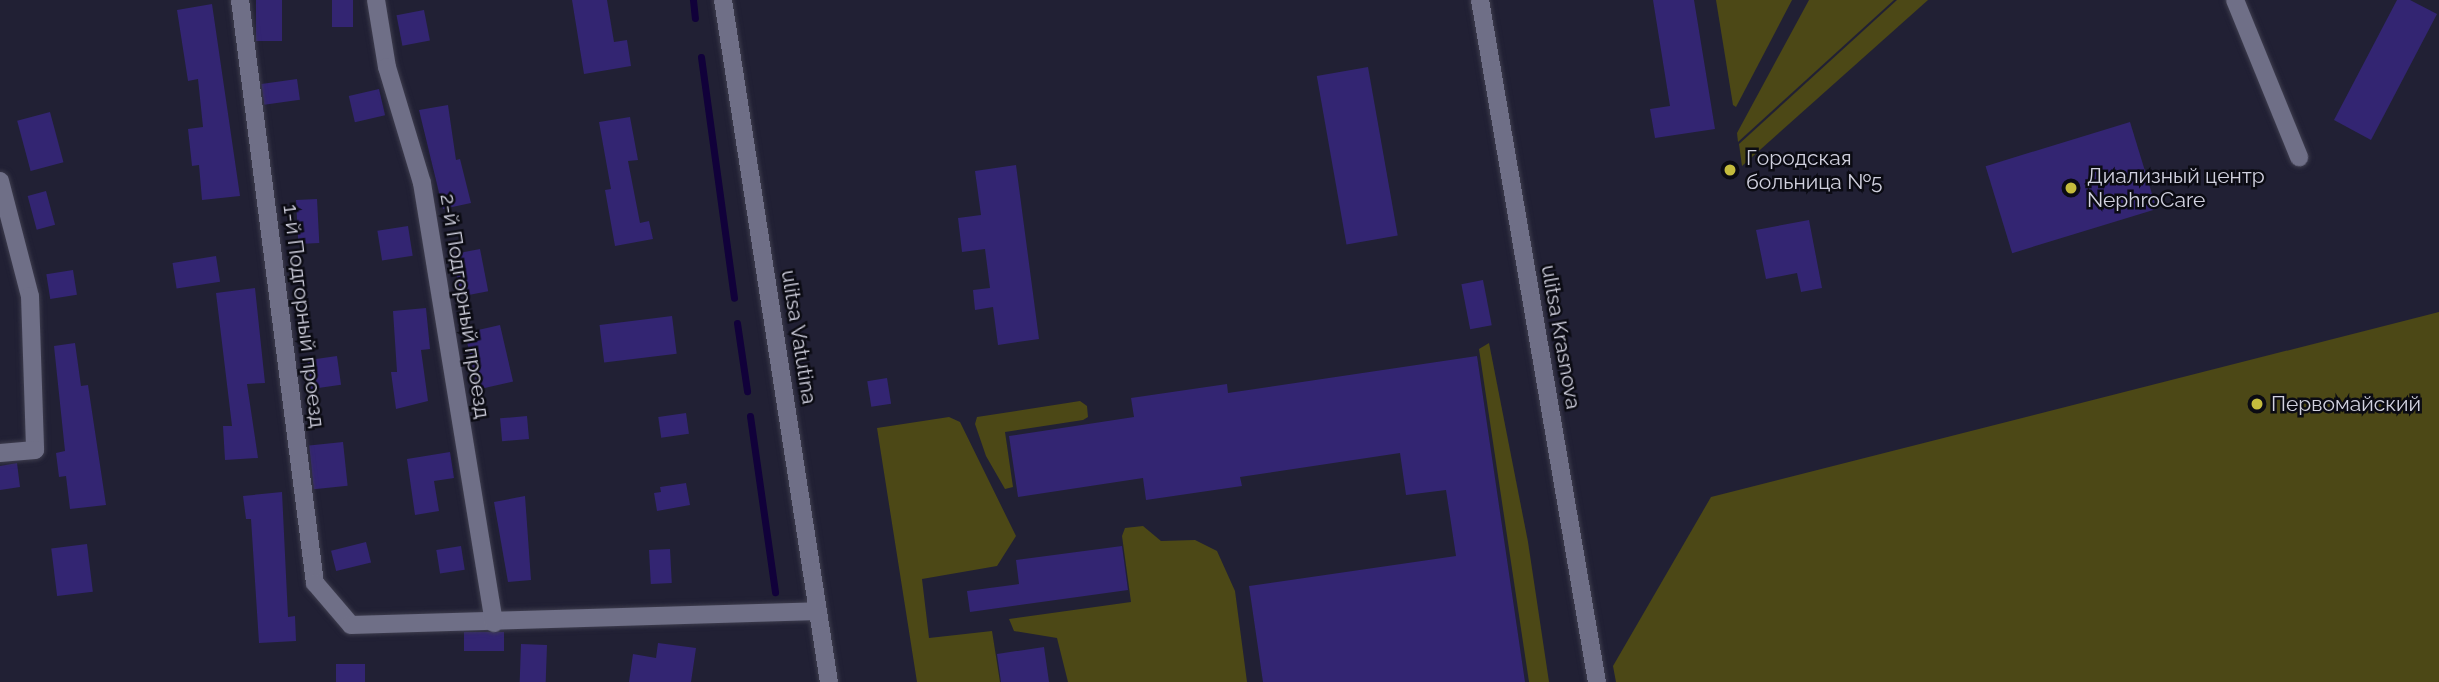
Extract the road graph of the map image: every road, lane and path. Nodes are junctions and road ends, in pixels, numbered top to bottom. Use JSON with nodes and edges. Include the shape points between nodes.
{"nodes":[{"id":1,"x":240,"y":0,"type":"edge"},
{"id":2,"x":376,"y":0,"type":"edge"},
{"id":3,"x":723,"y":0,"type":"edge"},
{"id":4,"x":1480,"y":0,"type":"edge"},
{"id":5,"x":2235,"y":0,"type":"edge"},
{"id":6,"x":2299,"y":157,"type":"dead end"},
{"id":7,"x":0,"y":181,"type":"edge"},
{"id":8,"x":0,"y":453,"type":"edge"},
{"id":9,"x":818,"y":611,"type":"junction"},
{"id":10,"x":494,"y":623,"type":"junction"},
{"id":11,"x":829,"y":682,"type":"edge"},
{"id":12,"x":1597,"y":682,"type":"edge"}],
"edges":[{"from":1,"to":10,"type":"street","name":"1-й Подгорный проезд","via":[[315,583],[351,625]]},
{"from":2,"to":10,"type":"street","name":"2-й Подгорный проезд","via":[[387,66],[422,183]]},
{"from":3,"to":9,"type":"street","name":"ulitsa Vatutina"},
{"from":4,"to":12,"type":"street","name":"ulitsa Krasnova"},
{"from":5,"to":6,"type":"street"},
{"from":7,"to":8,"type":"street","via":[[30,296],[36,450]]},
{"from":9,"to":10,"type":"street"},
{"from":9,"to":11,"type":"street","name":"ulitsa Vatutina"}]}
